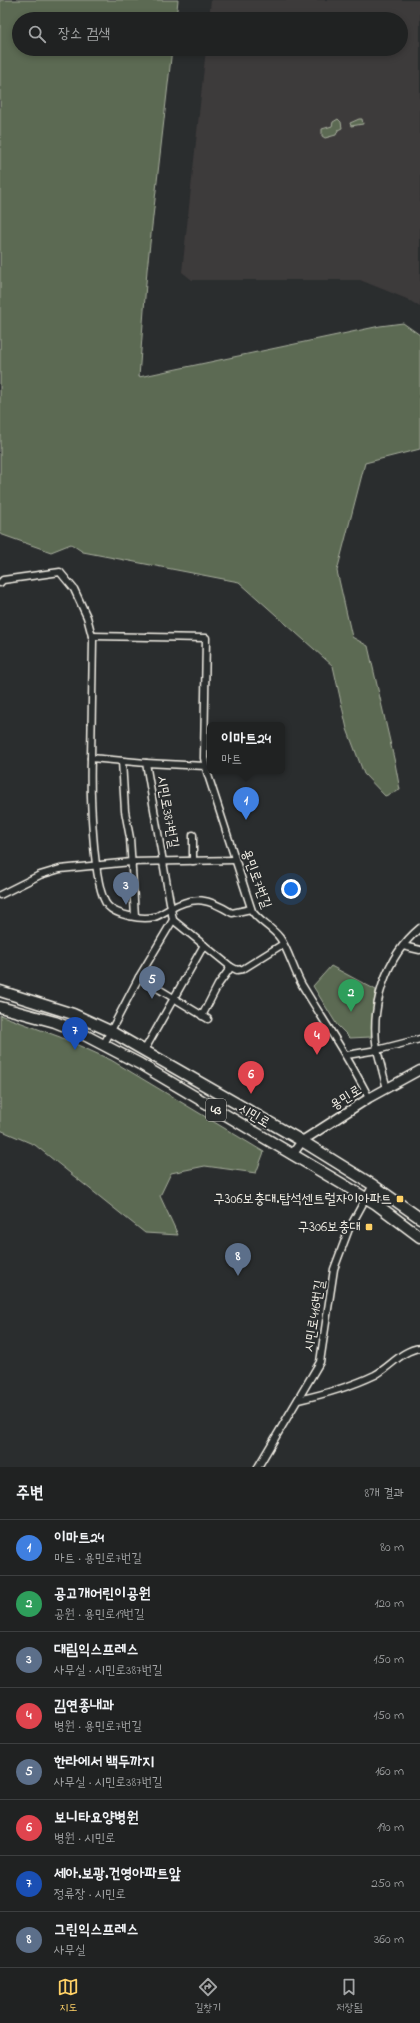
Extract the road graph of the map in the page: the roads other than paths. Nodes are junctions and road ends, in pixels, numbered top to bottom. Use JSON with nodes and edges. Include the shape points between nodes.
{"nodes":[{"id":1,"x":0,"y":582,"type":"edge"},
{"id":2,"x":92,"y":636,"type":"junction"},
{"id":3,"x":91,"y":758,"type":"junction"},
{"id":4,"x":122,"y":761,"type":"junction"},
{"id":5,"x":146,"y":763,"type":"junction"},
{"id":6,"x":205,"y":766,"type":"junction"},
{"id":7,"x":207,"y":772,"type":"edge"},
{"id":8,"x":208,"y":774,"type":"edge"},
{"id":9,"x":193,"y":835,"type":"dead end"},
{"id":10,"x":236,"y":860,"type":"junction"},
{"id":11,"x":164,"y":861,"type":"junction"},
{"id":12,"x":194,"y":861,"type":"junction"},
{"id":13,"x":132,"y":862,"type":"junction"},
{"id":14,"x":97,"y":865,"type":"junction"},
{"id":15,"x":0,"y":895,"type":"edge"},
{"id":16,"x":171,"y":908,"type":"junction"},
{"id":17,"x":251,"y":908,"type":"junction"},
{"id":18,"x":135,"y":916,"type":"junction"},
{"id":19,"x":173,"y":920,"type":"junction"},
{"id":20,"x":420,"y":928,"type":"edge"},
{"id":21,"x":282,"y":944,"type":"junction"},
{"id":22,"x":204,"y":945,"type":"junction"},
{"id":23,"x":403,"y":946,"type":"junction"},
{"id":24,"x":420,"y":950,"type":"edge"},
{"id":25,"x":231,"y":967,"type":"junction"},
{"id":26,"x":139,"y":977,"type":"junction"},
{"id":27,"x":0,"y":991,"type":"edge"},
{"id":28,"x":174,"y":999,"type":"junction"},
{"id":29,"x":0,"y":1007,"type":"edge"},
{"id":30,"x":110,"y":1032,"type":"junction"},
{"id":31,"x":420,"y":1039,"type":"edge"},
{"id":32,"x":104,"y":1044,"type":"junction"},
{"id":33,"x":377,"y":1050,"type":"junction"},
{"id":34,"x":144,"y":1051,"type":"junction"},
{"id":35,"x":347,"y":1056,"type":"junction"},
{"id":36,"x":420,"y":1070,"type":"edge"},
{"id":37,"x":386,"y":1089,"type":"junction"},
{"id":38,"x":369,"y":1098,"type":"junction"},
{"id":39,"x":302,"y":1141,"type":"junction"},
{"id":40,"x":292,"y":1155,"type":"junction"},
{"id":41,"x":373,"y":1185,"type":"junction"},
{"id":42,"x":366,"y":1198,"type":"junction"},
{"id":43,"x":420,"y":1218,"type":"edge"},
{"id":44,"x":420,"y":1237,"type":"edge"},
{"id":45,"x":420,"y":1348,"type":"edge"},
{"id":46,"x":298,"y":1400,"type":"junction"},
{"id":47,"x":258,"y":1467,"type":"edge"}],
"edges":[{"from":1,"to":2,"type":"street","via":[[60,572],[74,589],[87,617]]},
{"from":2,"to":3,"type":"street"},
{"from":2,"to":6,"type":"street","name":"용민로7번길","via":[[206,638]]},
{"from":3,"to":4,"type":"street","name":"시민로387번길"},
{"from":3,"to":14,"type":"street","via":[[90,790]]},
{"from":4,"to":5,"type":"street","name":"시민로387번길"},
{"from":4,"to":13,"type":"street"},
{"from":5,"to":6,"type":"street"},
{"from":5,"to":11,"type":"street","name":"시민로387번길"},
{"from":6,"to":7,"type":"street","name":"용민로7번길"},
{"from":8,"to":10,"type":"street","name":"용민로7번길"},
{"from":9,"to":12,"type":"street"},
{"from":10,"to":12,"type":"street"},
{"from":10,"to":17,"type":"street","name":"용민로7번길"},
{"from":11,"to":12,"type":"street"},
{"from":11,"to":13,"type":"street"},
{"from":11,"to":16,"type":"street","name":"시민로387번길"},
{"from":13,"to":14,"type":"street"},
{"from":13,"to":18,"type":"street"},
{"from":14,"to":15,"type":"street","via":[[48,872]]},
{"from":14,"to":18,"type":"street","via":[[101,893],[107,906],[116,912]]},
{"from":16,"to":17,"type":"street","via":[[196,899],[212,902],[232,913]]},
{"from":16,"to":18,"type":"street","via":[[156,917]]},
{"from":16,"to":19,"type":"street","name":"시민로387번길"},
{"from":17,"to":21,"type":"street","name":"용민로7번길","via":[[256,917],[273,929]]},
{"from":19,"to":22,"type":"street"},
{"from":19,"to":26,"type":"street"},
{"from":20,"to":23,"type":"street"},
{"from":21,"to":25,"type":"street","via":[[243,969]]},
{"from":21,"to":35,"type":"street","name":"용민로7번길","via":[[303,986]]},
{"from":22,"to":25,"type":"street"},
{"from":22,"to":28,"type":"street"},
{"from":23,"to":24,"type":"street"},
{"from":23,"to":33,"type":"street","via":[[386,974],[378,999],[374,1026]]},
{"from":25,"to":28,"type":"street","via":[[218,985],[205,1017]]},
{"from":26,"to":28,"type":"street"},
{"from":26,"to":30,"type":"street"},
{"from":27,"to":30,"type":"main road","name":"시민로","number":"43","via":[[73,1014]]},
{"from":28,"to":34,"type":"street"},
{"from":29,"to":32,"type":"main road","name":"시민로","number":"43","via":[[55,1022]]},
{"from":30,"to":32,"type":"street"},
{"from":30,"to":34,"type":"main road","name":"시민로","number":"43"},
{"from":31,"to":33,"type":"street"},
{"from":32,"to":40,"type":"main road","name":"시민로","number":"43"},
{"from":33,"to":35,"type":"street"},
{"from":33,"to":37,"type":"street"},
{"from":34,"to":39,"type":"main road","name":"시민로","number":"43"},
{"from":35,"to":38,"type":"street","name":"용민로7번길"},
{"from":36,"to":37,"type":"street","name":"용민로"},
{"from":37,"to":38,"type":"street","name":"용민로"},
{"from":38,"to":39,"type":"street","name":"용민로"},
{"from":39,"to":40,"type":"street","name":"용민로"},
{"from":39,"to":41,"type":"main road","name":"시민로","number":"43"},
{"from":40,"to":42,"type":"main road","name":"시민로","number":"43"},
{"from":41,"to":42,"type":"street","name":"시민로416번길"},
{"from":41,"to":43,"type":"main road","name":"시민로","number":"43"},
{"from":42,"to":44,"type":"main road","name":"시민로","number":"43"},
{"from":42,"to":46,"type":"street","name":"시민로416번길","via":[[349,1229],[334,1269],[320,1362]]},
{"from":45,"to":46,"type":"street","via":[[409,1351],[385,1370],[355,1384]]},
{"from":46,"to":47,"type":"street","name":"시민로416번길"}]}
